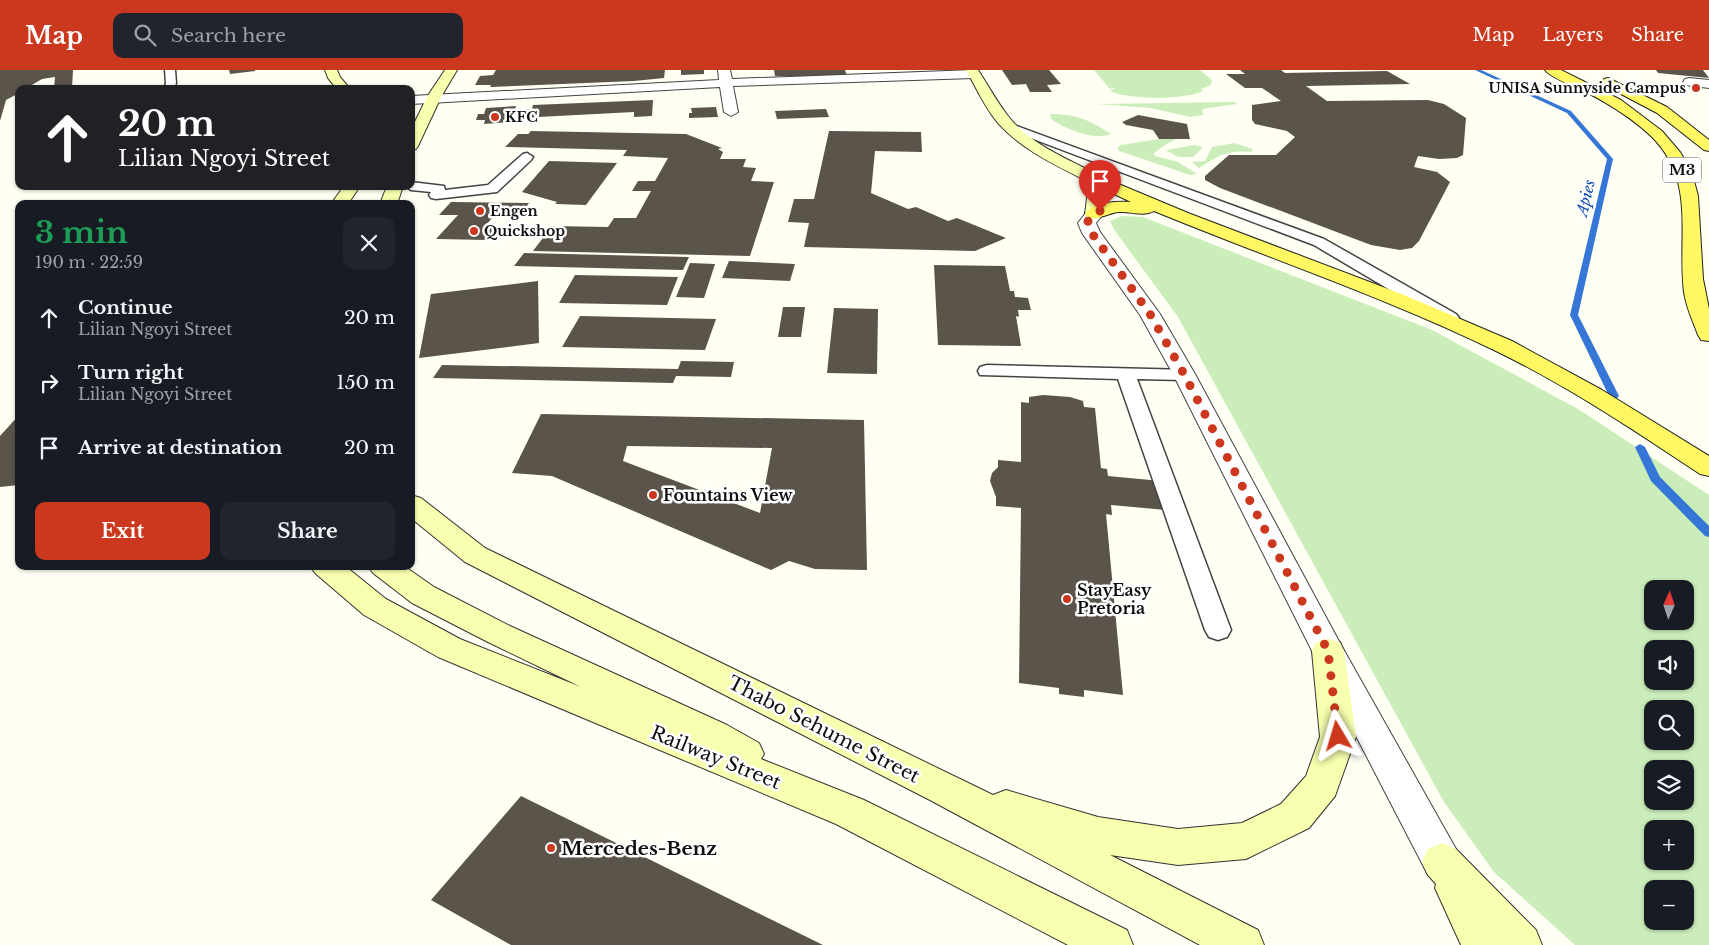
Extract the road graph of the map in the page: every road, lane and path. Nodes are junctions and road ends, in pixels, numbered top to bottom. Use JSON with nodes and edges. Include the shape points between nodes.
{"nodes":[{"id":1,"x":170,"y":70,"type":"edge"},
{"id":2,"x":331,"y":70,"type":"edge"},
{"id":3,"x":1551,"y":70,"type":"edge"},
{"id":4,"x":449,"y":72,"type":"edge"},
{"id":5,"x":973,"y":72,"type":"edge"},
{"id":6,"x":1590,"y":74,"type":"edge"},
{"id":7,"x":725,"y":77,"type":"edge"},
{"id":8,"x":1689,"y":82,"type":"dead end"},
{"id":9,"x":1709,"y":84,"type":"edge"},
{"id":10,"x":170,"y":85,"type":"edge"},
{"id":11,"x":340,"y":85,"type":"edge"},
{"id":12,"x":434,"y":97,"type":"junction"},
{"id":13,"x":415,"y":99,"type":"edge"},
{"id":14,"x":730,"y":112,"type":"dead end"},
{"id":15,"x":1011,"y":127,"type":"junction"},
{"id":16,"x":415,"y":137,"type":"edge"},
{"id":17,"x":1709,"y":147,"type":"edge"},
{"id":18,"x":526,"y":157,"type":"dead end"},
{"id":19,"x":1097,"y":180,"type":"junction"},
{"id":20,"x":415,"y":187,"type":"edge"},
{"id":21,"x":359,"y":194,"type":"edge"},
{"id":22,"x":347,"y":200,"type":"edge"},
{"id":23,"x":1171,"y":213,"type":"junction"},
{"id":24,"x":1094,"y":214,"type":"junction"},
{"id":25,"x":1474,"y":332,"type":"junction"},
{"id":26,"x":1709,"y":335,"type":"edge"},
{"id":27,"x":987,"y":371,"type":"dead end"},
{"id":28,"x":1125,"y":373,"type":"junction"},
{"id":29,"x":1184,"y":374,"type":"junction"},
{"id":30,"x":1709,"y":468,"type":"edge"},
{"id":31,"x":415,"y":507,"type":"edge"},
{"id":32,"x":330,"y":570,"type":"edge"},
{"id":33,"x":389,"y":570,"type":"edge"},
{"id":34,"x":1218,"y":630,"type":"dead end"},
{"id":35,"x":1328,"y":651,"type":"junction"},
{"id":36,"x":943,"y":788,"type":"junction"},
{"id":37,"x":850,"y":812,"type":"junction"},
{"id":38,"x":1442,"y":862,"type":"junction"},
{"id":39,"x":1112,"y":945,"type":"edge"},
{"id":40,"x":1243,"y":945,"type":"edge"},
{"id":41,"x":1483,"y":945,"type":"edge"},
{"id":42,"x":1522,"y":945,"type":"edge"}],
"edges":[{"from":1,"to":10,"type":"lane"},
{"from":2,"to":11,"type":"main road"},
{"from":3,"to":26,"type":"main road","number":"M3","via":[[1594,91],[1641,122],[1663,140],[1679,163],[1690,196],[1694,293]]},
{"from":4,"to":12,"type":"main road"},
{"from":5,"to":7,"type":"street"},
{"from":5,"to":15,"type":"main road"},
{"from":6,"to":17,"type":"main road","number":"M3","via":[[1662,110]]},
{"from":7,"to":12,"type":"street"},
{"from":7,"to":14,"type":"street"},
{"from":8,"to":9,"type":"street"},
{"from":12,"to":13,"type":"street"},
{"from":12,"to":16,"type":"main road"},
{"from":15,"to":19,"type":"main road","via":[[1048,155]]},
{"from":15,"to":25,"type":"lane","via":[[1319,242]]},
{"from":18,"to":20,"type":"lane","via":[[492,189],[437,192]]},
{"from":19,"to":23,"type":"main road"},
{"from":19,"to":24,"type":"main road"},
{"from":21,"to":22,"type":"main road"},
{"from":23,"to":24,"type":"main road","via":[[1130,207],[1108,208]]},
{"from":23,"to":25,"type":"main road","via":[[1354,282]]},
{"from":24,"to":29,"type":"street","via":[[1087,223],[1091,232],[1150,314]]},
{"from":25,"to":30,"type":"main road","via":[[1551,371]]},
{"from":27,"to":28,"type":"lane"},
{"from":28,"to":29,"type":"lane"},
{"from":28,"to":34,"type":"lane"},
{"from":29,"to":35,"type":"street"},
{"from":31,"to":36,"type":"main road","name":"Thabo Sehume Street","via":[[475,555]]},
{"from":32,"to":37,"type":"main road","name":"Railway Street","via":[[375,607],[449,648]]},
{"from":33,"to":37,"type":"main road","via":[[423,595],[714,735]]},
{"from":35,"to":36,"type":"main road","via":[[1338,736],[1322,785],[1296,816],[1246,841],[1178,847],[1098,835]]},
{"from":35,"to":38,"type":"street"},
{"from":36,"to":40,"type":"main road","name":"Thabo Sehume Street"},
{"from":37,"to":39,"type":"main road","name":"Railway Street"},
{"from":38,"to":41,"type":"main road"},
{"from":38,"to":42,"type":"main road"}]}
